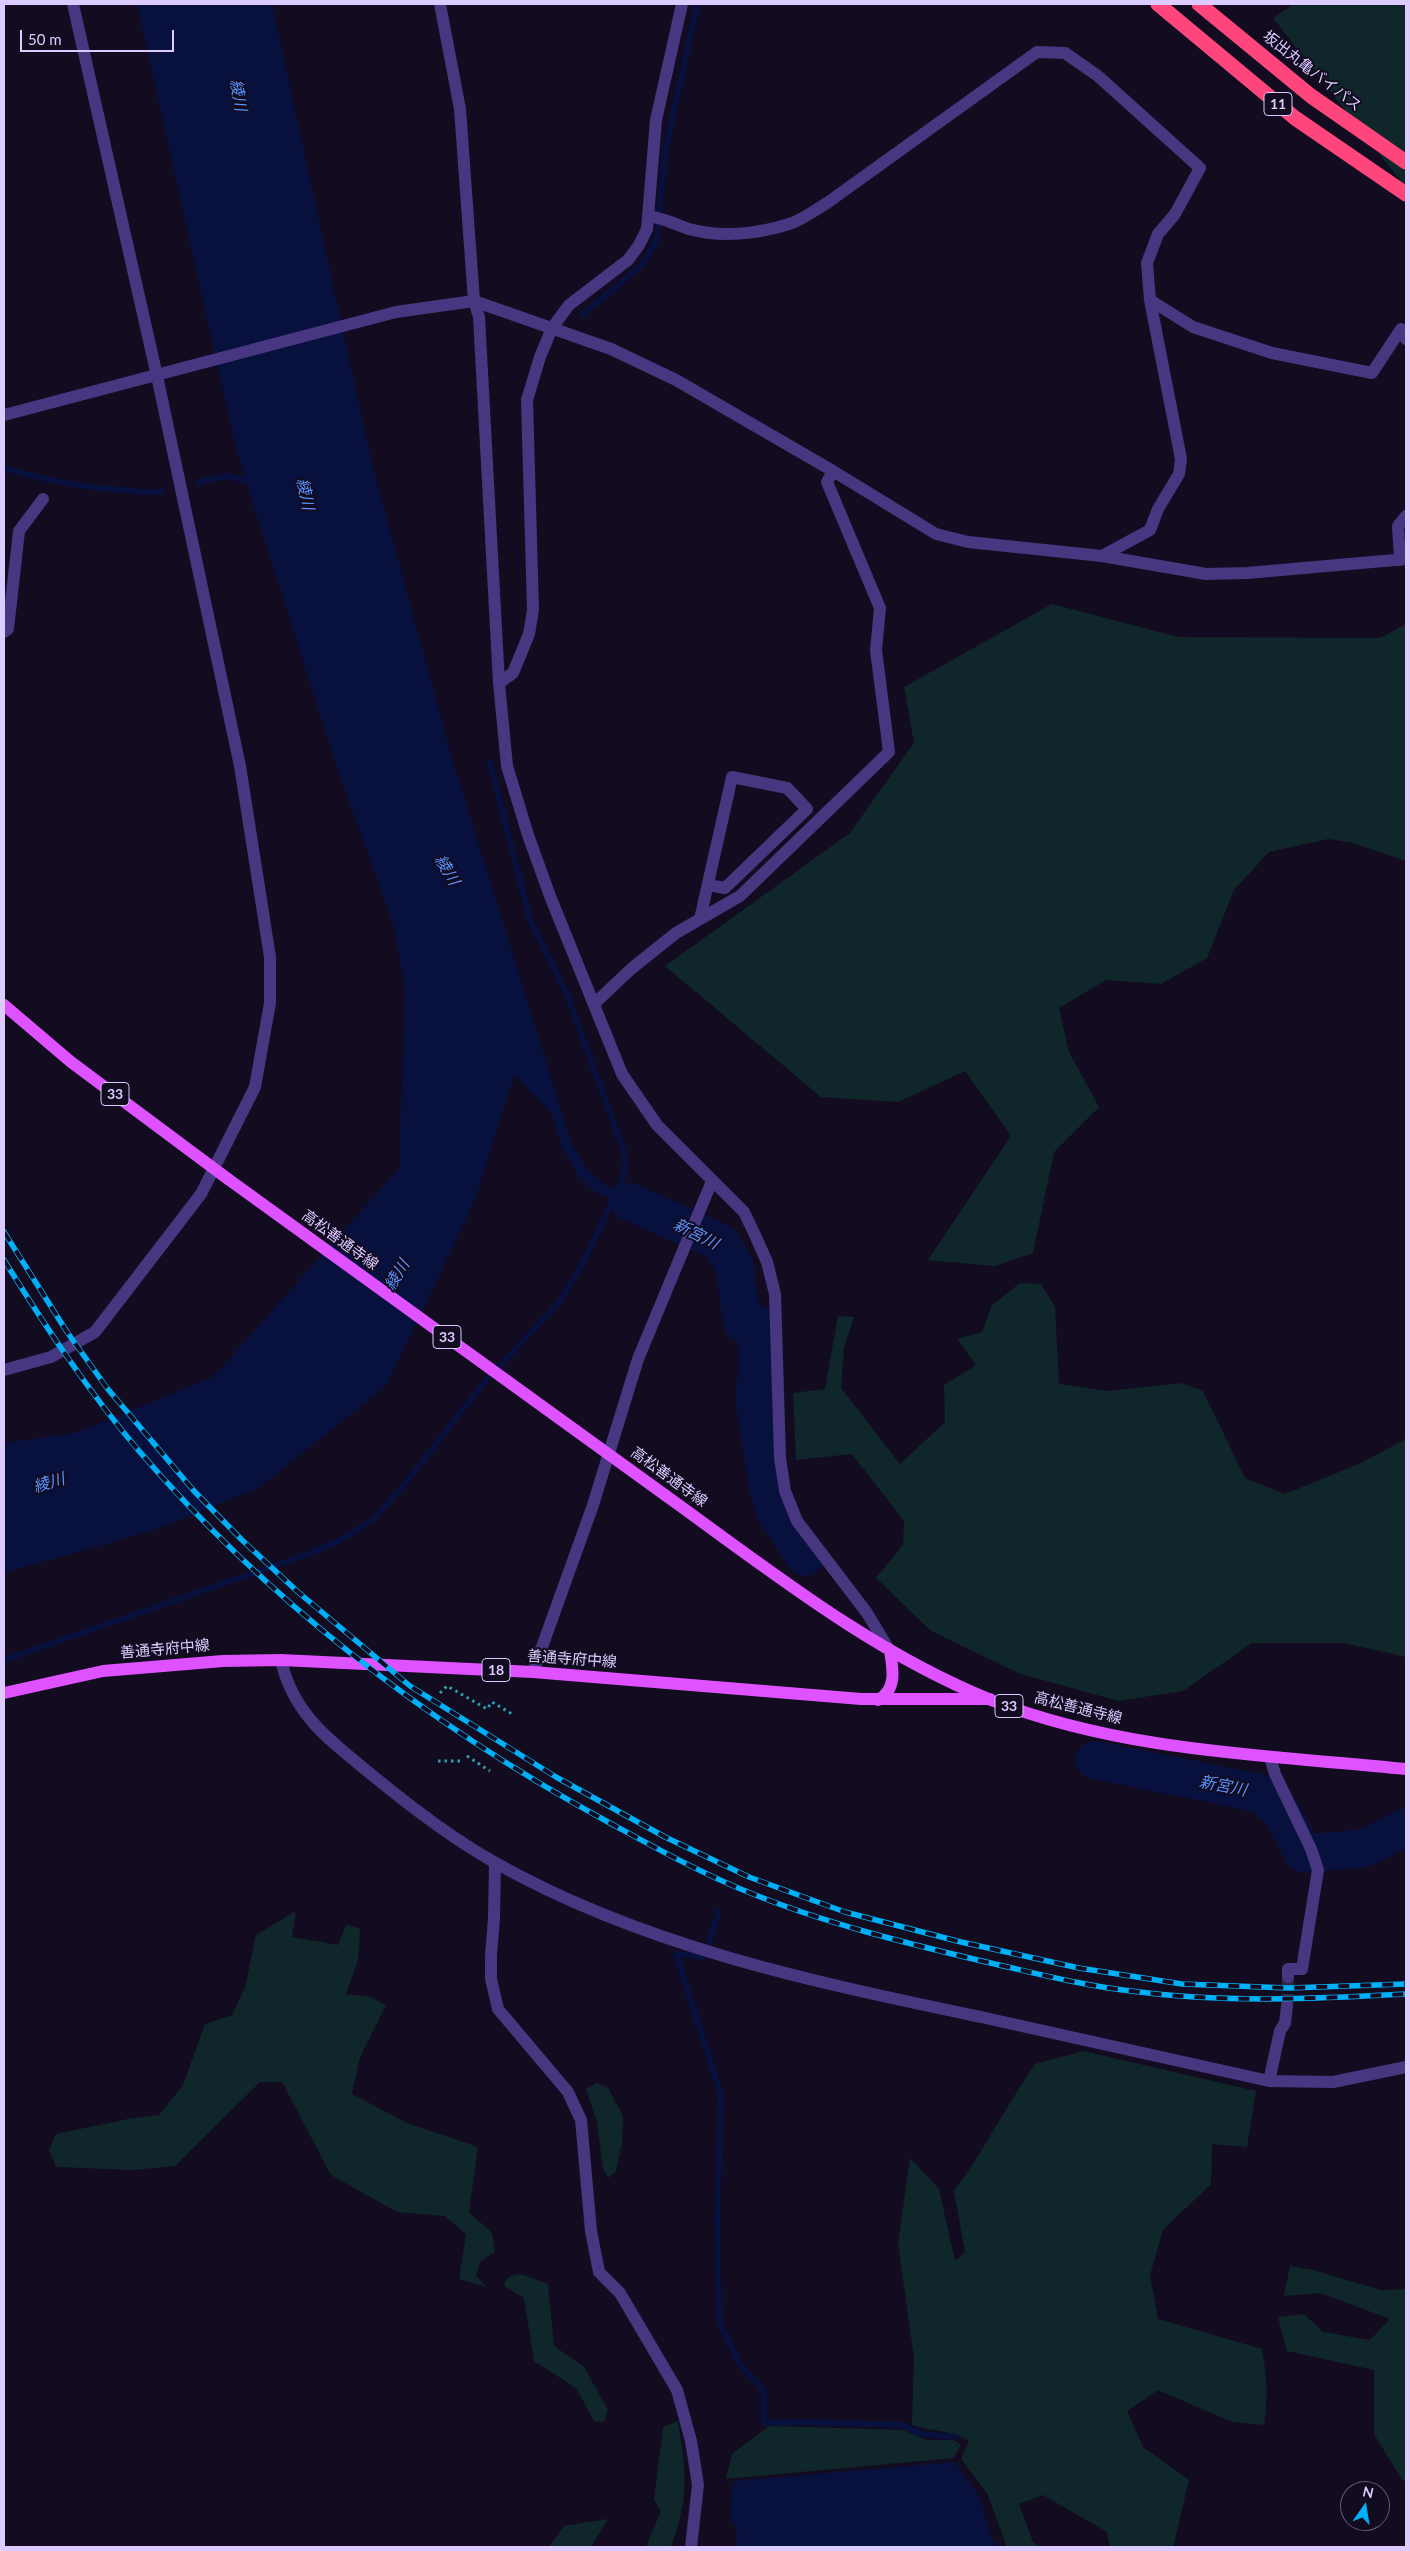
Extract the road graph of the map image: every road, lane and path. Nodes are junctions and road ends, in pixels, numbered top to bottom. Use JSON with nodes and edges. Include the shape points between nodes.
{"nodes":[{"id":1,"x":72,"y":4,"type":"edge"},
{"id":2,"x":440,"y":4,"type":"edge"},
{"id":3,"x":682,"y":4,"type":"edge"},
{"id":4,"x":1158,"y":4,"type":"edge"},
{"id":5,"x":1199,"y":4,"type":"edge"},
{"id":6,"x":1406,"y":162,"type":"edge"},
{"id":7,"x":1406,"y":194,"type":"edge"},
{"id":8,"x":657,"y":218,"type":"junction"},
{"id":9,"x":1150,"y":300,"type":"junction"},
{"id":10,"x":474,"y":301,"type":"junction"},
{"id":11,"x":552,"y":328,"type":"junction"},
{"id":12,"x":1406,"y":339,"type":"edge"},
{"id":13,"x":157,"y":376,"type":"junction"},
{"id":14,"x":4,"y":415,"type":"edge"},
{"id":15,"x":833,"y":471,"type":"junction"},
{"id":16,"x":43,"y":499,"type":"dead end"},
{"id":17,"x":1406,"y":516,"type":"edge"},
{"id":18,"x":1102,"y":556,"type":"junction"},
{"id":19,"x":1403,"y":559,"type":"edge"},
{"id":20,"x":4,"y":632,"type":"edge"},
{"id":21,"x":499,"y":683,"type":"junction"},
{"id":22,"x":708,"y":885,"type":"junction"},
{"id":23,"x":700,"y":919,"type":"junction"},
{"id":24,"x":594,"y":1004,"type":"junction"},
{"id":25,"x":4,"y":1006,"type":"edge"},
{"id":26,"x":214,"y":1168,"type":"junction"},
{"id":27,"x":712,"y":1181,"type":"junction"},
{"id":28,"x":4,"y":1370,"type":"edge"},
{"id":29,"x":890,"y":1650,"type":"junction"},
{"id":30,"x":282,"y":1660,"type":"junction"},
{"id":31,"x":533,"y":1672,"type":"junction"},
{"id":32,"x":4,"y":1693,"type":"edge"},
{"id":33,"x":440,"y":1693,"type":"dead end"},
{"id":34,"x":990,"y":1699,"type":"junction"},
{"id":35,"x":878,"y":1700,"type":"junction"},
{"id":36,"x":512,"y":1714,"type":"dead end"},
{"id":37,"x":467,"y":1756,"type":"dead end"},
{"id":38,"x":1270,"y":1757,"type":"junction"},
{"id":39,"x":463,"y":1761,"type":"dead end"},
{"id":40,"x":438,"y":1762,"type":"dead end"},
{"id":41,"x":1406,"y":1769,"type":"edge"},
{"id":42,"x":490,"y":1771,"type":"dead end"},
{"id":43,"x":495,"y":1862,"type":"junction"},
{"id":44,"x":1288,"y":1977,"type":"dead end"},
{"id":45,"x":1287,"y":2006,"type":"tunnel mouth"},
{"id":46,"x":1406,"y":2067,"type":"edge"},
{"id":47,"x":1269,"y":2081,"type":"junction"},
{"id":48,"x":692,"y":2547,"type":"edge"}],
"edges":[{"from":1,"to":13,"type":"street"},
{"from":2,"to":10,"type":"street","via":[[460,109]]},
{"from":3,"to":8,"type":"street","via":[[656,120]]},
{"from":4,"to":7,"type":"highway","number":"11","via":[[1295,118]]},
{"from":5,"to":6,"type":"highway","name":"坂出丸亀バイパス","number":"11","via":[[1311,96]]},
{"from":8,"to":9,"type":"street","via":[[690,229],[721,234],[747,234],[791,224],[827,203],[1037,52],[1064,53],[1098,76],[1200,168],[1175,214],[1158,234],[1147,263]]},
{"from":8,"to":11,"type":"street","via":[[628,260],[568,305]]},
{"from":9,"to":12,"type":"street","via":[[1193,327],[1272,353],[1372,373],[1401,330]]},
{"from":9,"to":18,"type":"street","via":[[1181,459],[1179,474],[1158,509],[1150,530]]},
{"from":10,"to":11,"type":"street"},
{"from":10,"to":13,"type":"street","via":[[396,312]]},
{"from":10,"to":21,"type":"street","via":[[479,317]]},
{"from":11,"to":15,"type":"street","via":[[611,349],[676,380]]},
{"from":11,"to":21,"type":"street","via":[[527,400],[533,610],[529,634],[514,673]]},
{"from":13,"to":14,"type":"street"},
{"from":13,"to":26,"type":"street","via":[[240,766],[270,957],[270,1003],[255,1087]]},
{"from":15,"to":18,"type":"street","via":[[936,534],[968,542]]},
{"from":15,"to":23,"type":"street","via":[[827,482],[880,608],[876,650],[889,752],[740,896]]},
{"from":16,"to":20,"type":"street","via":[[20,531],[8,629]]},
{"from":17,"to":19,"type":"street","via":[[1398,526]]},
{"from":18,"to":19,"type":"street","via":[[1206,574]]},
{"from":21,"to":24,"type":"street","via":[[510,774],[550,896]]},
{"from":22,"to":22,"type":"street","via":[[725,888],[807,809],[787,788],[732,777]]},
{"from":22,"to":23,"type":"street"},
{"from":23,"to":24,"type":"street","via":[[631,968]]},
{"from":24,"to":27,"type":"street","via":[[622,1074],[657,1125]]},
{"from":25,"to":26,"type":"main road","name":"高松善通寺線","number":"33","via":[[71,1062]]},
{"from":26,"to":28,"type":"street","via":[[201,1194],[96,1332],[51,1358]]},
{"from":26,"to":29,"type":"main road","name":"高松善通寺線","number":"33","bridge":true,"via":[[665,1495]]},
{"from":27,"to":29,"type":"street","via":[[744,1212],[766,1262],[775,1294],[778,1423],[784,1492],[797,1521],[867,1613]]},
{"from":27,"to":31,"type":"street","via":[[638,1359],[593,1505]]},
{"from":29,"to":34,"type":"main road","name":"高松善通寺線","number":"33"},
{"from":29,"to":35,"type":"main road","via":[[892,1686]]},
{"from":30,"to":31,"type":"main road","name":"善通寺府中線","number":"18"},
{"from":30,"to":32,"type":"main road","name":"善通寺府中線","number":"18","via":[[223,1661],[103,1671]]},
{"from":30,"to":43,"type":"street","via":[[286,1682],[298,1705],[331,1741],[408,1804]]},
{"from":31,"to":35,"type":"main road","name":"善通寺府中線","number":"18"},
{"from":33,"to":36,"type":"path","via":[[447,1686],[487,1709],[492,1702]]},
{"from":34,"to":35,"type":"main road","name":"善通寺府中線","number":"18"},
{"from":34,"to":38,"type":"main road","name":"高松善通寺線","number":"33","via":[[1073,1726],[1170,1746]]},
{"from":37,"to":42,"type":"path"},
{"from":38,"to":41,"type":"main road","name":"高松善通寺線","number":"33"},
{"from":38,"to":44,"type":"street","via":[[1318,1870],[1302,1969],[1288,1969]]},
{"from":39,"to":40,"type":"path"},
{"from":43,"to":47,"type":"street","via":[[600,1913],[665,1939],[776,1971]]},
{"from":43,"to":48,"type":"street","via":[[491,1979],[498,2008],[568,2092],[581,2120],[591,2231],[599,2272],[620,2293],[677,2390],[691,2441],[698,2485]]},
{"from":45,"to":47,"type":"street"},
{"from":46,"to":47,"type":"street","via":[[1333,2082]]}]}
